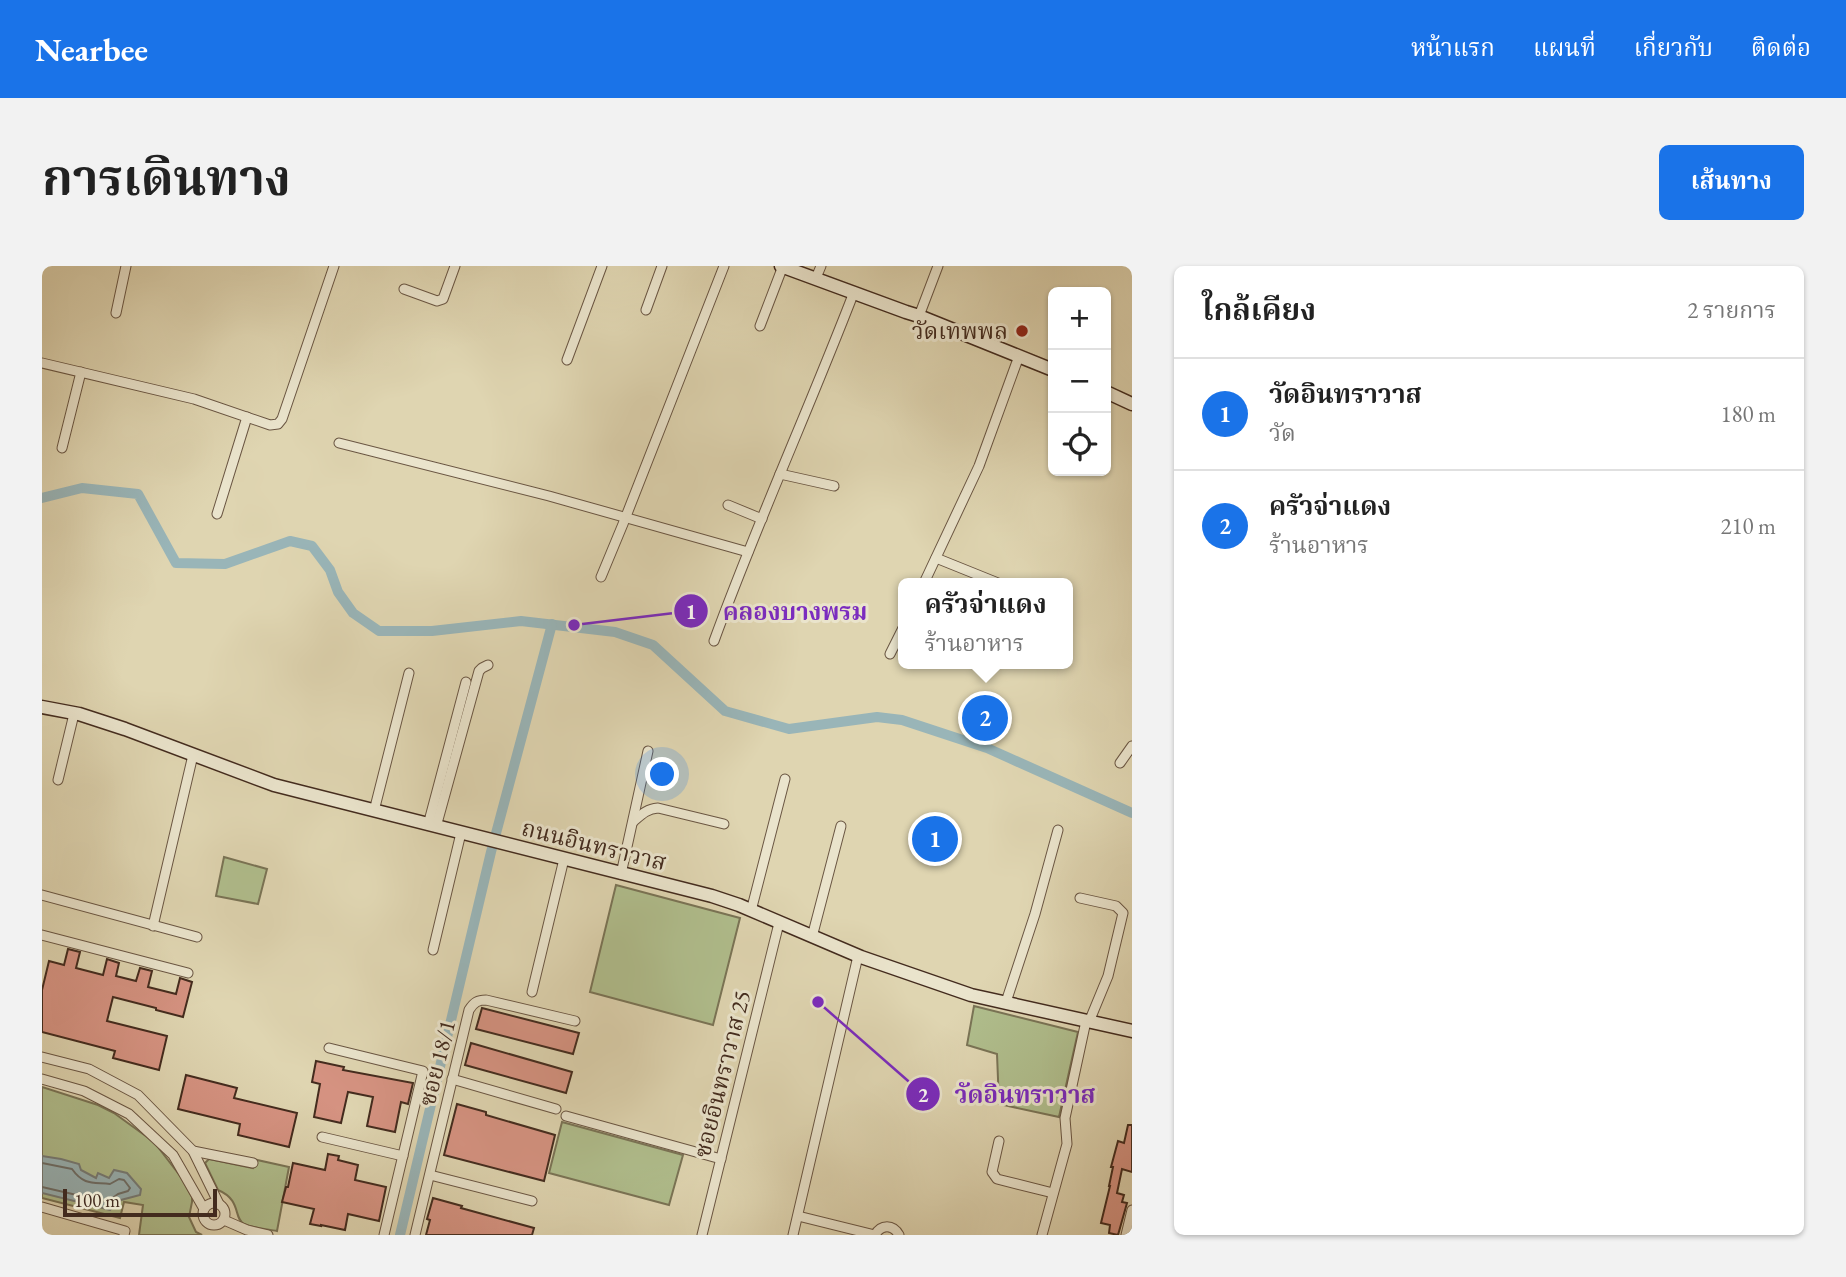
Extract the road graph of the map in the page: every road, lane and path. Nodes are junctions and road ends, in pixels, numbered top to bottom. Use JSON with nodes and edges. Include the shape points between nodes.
{"nodes":[{"id":1,"x":126,"y":266,"type":"edge"},
{"id":2,"x":334,"y":266,"type":"edge"},
{"id":3,"x":455,"y":266,"type":"edge"},
{"id":4,"x":602,"y":266,"type":"edge"},
{"id":5,"x":662,"y":266,"type":"edge"},
{"id":6,"x":724,"y":266,"type":"edge"},
{"id":7,"x":782,"y":266,"type":"edge"},
{"id":8,"x":938,"y":266,"type":"edge"},
{"id":9,"x":818,"y":272,"type":"edge"},
{"id":10,"x":404,"y":289,"type":"dead end"},
{"id":11,"x":854,"y":292,"type":"junction"},
{"id":12,"x":646,"y":310,"type":"dead end"},
{"id":13,"x":116,"y":313,"type":"dead end"},
{"id":14,"x":919,"y":316,"type":"junction"},
{"id":15,"x":760,"y":326,"type":"dead end"},
{"id":16,"x":1019,"y":356,"type":"junction"},
{"id":17,"x":567,"y":360,"type":"dead end"},
{"id":18,"x":42,"y":363,"type":"edge"},
{"id":19,"x":1048,"y":368,"type":"edge"},
{"id":20,"x":81,"y":372,"type":"junction"},
{"id":21,"x":1111,"y":394,"type":"edge"},
{"id":22,"x":1132,"y":404,"type":"edge"},
{"id":23,"x":247,"y":417,"type":"junction"},
{"id":24,"x":339,"y":443,"type":"dead end"},
{"id":25,"x":62,"y":448,"type":"dead end"},
{"id":26,"x":780,"y":474,"type":"junction"},
{"id":27,"x":834,"y":486,"type":"dead end"},
{"id":28,"x":728,"y":505,"type":"dead end"},
{"id":29,"x":217,"y":514,"type":"dead end"},
{"id":30,"x":626,"y":519,"type":"junction"},
{"id":31,"x":762,"y":519,"type":"junction"},
{"id":32,"x":748,"y":552,"type":"junction"},
{"id":33,"x":936,"y":558,"type":"junction"},
{"id":34,"x":601,"y":577,"type":"dead end"},
{"id":35,"x":926,"y":578,"type":"edge"},
{"id":36,"x":986,"y":578,"type":"edge"},
{"id":37,"x":898,"y":638,"type":"edge"},
{"id":38,"x":713,"y":641,"type":"dead end"},
{"id":39,"x":890,"y":654,"type":"dead end"},
{"id":40,"x":488,"y":666,"type":"dead end"},
{"id":41,"x":409,"y":673,"type":"dead end"},
{"id":42,"x":466,"y":682,"type":"dead end"},
{"id":43,"x":42,"y":706,"type":"edge"},
{"id":44,"x":74,"y":714,"type":"junction"},
{"id":45,"x":1132,"y":746,"type":"edge"},
{"id":46,"x":648,"y":751,"type":"dead end"},
{"id":47,"x":193,"y":755,"type":"junction"},
{"id":48,"x":1120,"y":763,"type":"dead end"},
{"id":49,"x":785,"y":779,"type":"dead end"},
{"id":50,"x":58,"y":780,"type":"dead end"},
{"id":51,"x":374,"y":811,"type":"junction"},
{"id":52,"x":633,"y":821,"type":"junction"},
{"id":53,"x":724,"y":824,"type":"dead end"},
{"id":54,"x":432,"y":826,"type":"junction"},
{"id":55,"x":841,"y":827,"type":"dead end"},
{"id":56,"x":1058,"y":830,"type":"dead end"},
{"id":57,"x":461,"y":833,"type":"junction"},
{"id":58,"x":564,"y":859,"type":"junction"},
{"id":59,"x":621,"y":874,"type":"junction"},
{"id":60,"x":42,"y":895,"type":"edge"},
{"id":61,"x":1080,"y":898,"type":"dead end"},
{"id":62,"x":751,"y":911,"type":"junction"},
{"id":63,"x":779,"y":923,"type":"junction"},
{"id":64,"x":153,"y":926,"type":"junction"},
{"id":65,"x":42,"y":935,"type":"edge"},
{"id":66,"x":197,"y":937,"type":"dead end"},
{"id":67,"x":813,"y":937,"type":"junction"},
{"id":68,"x":433,"y":950,"type":"dead end"},
{"id":69,"x":858,"y":956,"type":"junction"},
{"id":70,"x":188,"y":973,"type":"dead end"},
{"id":71,"x":532,"y":992,"type":"dead end"},
{"id":72,"x":1006,"y":1002,"type":"junction"},
{"id":73,"x":575,"y":1021,"type":"dead end"},
{"id":74,"x":1088,"y":1021,"type":"junction"},
{"id":75,"x":1132,"y":1031,"type":"edge"},
{"id":76,"x":329,"y":1048,"type":"dead end"},
{"id":77,"x":42,"y":1057,"type":"edge"},
{"id":78,"x":42,"y":1079,"type":"edge"},
{"id":79,"x":452,"y":1079,"type":"junction"},
{"id":80,"x":556,"y":1109,"type":"dead end"},
{"id":81,"x":566,"y":1116,"type":"dead end"},
{"id":82,"x":322,"y":1137,"type":"dead end"},
{"id":83,"x":999,"y":1141,"type":"dead end"},
{"id":84,"x":193,"y":1151,"type":"junction"},
{"id":85,"x":403,"y":1156,"type":"junction"},
{"id":86,"x":721,"y":1159,"type":"junction"},
{"id":87,"x":253,"y":1163,"type":"dead end"},
{"id":88,"x":430,"y":1175,"type":"junction"},
{"id":89,"x":1053,"y":1193,"type":"junction"},
{"id":90,"x":532,"y":1202,"type":"dead end"},
{"id":91,"x":219,"y":1204,"type":"junction"},
{"id":92,"x":42,"y":1208,"type":"edge"},
{"id":93,"x":204,"y":1209,"type":"junction"},
{"id":94,"x":1132,"y":1210,"type":"edge"},
{"id":95,"x":798,"y":1216,"type":"junction"},
{"id":96,"x":220,"y":1222,"type":"junction"},
{"id":97,"x":861,"y":1233,"type":"edge"},
{"id":98,"x":124,"y":1235,"type":"edge"},
{"id":99,"x":219,"y":1235,"type":"edge"},
{"id":100,"x":268,"y":1235,"type":"edge"},
{"id":101,"x":384,"y":1235,"type":"edge"},
{"id":102,"x":415,"y":1235,"type":"edge"},
{"id":103,"x":702,"y":1235,"type":"edge"},
{"id":104,"x":793,"y":1235,"type":"edge"},
{"id":105,"x":875,"y":1235,"type":"edge"},
{"id":106,"x":899,"y":1235,"type":"edge"},
{"id":107,"x":1042,"y":1235,"type":"edge"},
{"id":108,"x":1126,"y":1235,"type":"edge"}],
"edges":[{"from":1,"to":13,"type":"street"},
{"from":2,"to":23,"type":"street","via":[[282,419],[270,425]]},
{"from":3,"to":10,"type":"street","via":[[443,299]]},
{"from":4,"to":17,"type":"street"},
{"from":5,"to":12,"type":"street"},
{"from":6,"to":30,"type":"street"},
{"from":7,"to":9,"type":"street"},
{"from":7,"to":15,"type":"street"},
{"from":8,"to":14,"type":"street"},
{"from":9,"to":11,"type":"street"},
{"from":11,"to":14,"type":"street"},
{"from":11,"to":26,"type":"street"},
{"from":14,"to":16,"type":"street"},
{"from":16,"to":19,"type":"street"},
{"from":16,"to":33,"type":"street","via":[[979,466]]},
{"from":18,"to":20,"type":"street"},
{"from":20,"to":23,"type":"street","via":[[194,399]]},
{"from":20,"to":25,"type":"street"},
{"from":21,"to":22,"type":"street"},
{"from":23,"to":29,"type":"street"},
{"from":24,"to":30,"type":"street"},
{"from":26,"to":27,"type":"street"},
{"from":26,"to":31,"type":"street"},
{"from":28,"to":31,"type":"street"},
{"from":30,"to":32,"type":"street"},
{"from":30,"to":34,"type":"street"},
{"from":31,"to":32,"type":"street"},
{"from":32,"to":38,"type":"street"},
{"from":33,"to":35,"type":"street"},
{"from":33,"to":36,"type":"street"},
{"from":37,"to":39,"type":"street"},
{"from":40,"to":54,"type":"street","via":[[479,671]]},
{"from":41,"to":51,"type":"street"},
{"from":42,"to":54,"type":"street"},
{"from":43,"to":44,"type":"street","name":"ถนนอินทราวาส"},
{"from":44,"to":47,"type":"street","name":"ถนนอินทราวาส"},
{"from":44,"to":50,"type":"street"},
{"from":45,"to":48,"type":"street"},
{"from":46,"to":52,"type":"street"},
{"from":47,"to":51,"type":"street","name":"ถนนอินทราวาส","via":[[274,785]]},
{"from":47,"to":64,"type":"street"},
{"from":49,"to":62,"type":"street"},
{"from":51,"to":54,"type":"street","name":"ถนนอินทราวาส"},
{"from":52,"to":53,"type":"street","via":[[658,808]]},
{"from":52,"to":59,"type":"street"},
{"from":54,"to":57,"type":"street","name":"ถนนอินทราวาส"},
{"from":55,"to":67,"type":"street"},
{"from":56,"to":72,"type":"street"},
{"from":57,"to":58,"type":"street","name":"ถนนอินทราวาส"},
{"from":57,"to":68,"type":"street"},
{"from":58,"to":59,"type":"street","name":"ถนนอินทราวาส"},
{"from":58,"to":71,"type":"street"},
{"from":59,"to":62,"type":"street","name":"ถนนอินทราวาส","via":[[712,896]]},
{"from":60,"to":64,"type":"street"},
{"from":61,"to":74,"type":"street","via":[[1116,906],[1123,913],[1108,976]]},
{"from":62,"to":63,"type":"street","name":"ถนนอินทราวาส"},
{"from":63,"to":67,"type":"street","name":"ถนนอินทราวาส"},
{"from":63,"to":86,"type":"street","name":"ซอยอินทราวาส 25"},
{"from":64,"to":66,"type":"street"},
{"from":65,"to":70,"type":"street"},
{"from":67,"to":69,"type":"street","name":"ถนนอินทราวาส"},
{"from":69,"to":72,"type":"street","name":"ถนนอินทราวาส","via":[[971,995]]},
{"from":69,"to":95,"type":"street"},
{"from":72,"to":74,"type":"street","name":"ถนนอินทราวาส"},
{"from":73,"to":79,"type":"street","name":"ซอย 18/1","via":[[479,1000],[469,1010]]},
{"from":74,"to":75,"type":"street","name":"ถนนอินทราวาส"},
{"from":74,"to":89,"type":"street","via":[[1065,1118],[1067,1144]]},
{"from":76,"to":85,"type":"street","via":[[423,1072]]},
{"from":77,"to":84,"type":"street","via":[[89,1069],[138,1095]]},
{"from":78,"to":93,"type":"street","via":[[84,1091],[129,1114],[173,1155]]},
{"from":79,"to":80,"type":"street"},
{"from":79,"to":88,"type":"street","name":"ซอย 18/1"},
{"from":81,"to":86,"type":"street"},
{"from":82,"to":85,"type":"street"},
{"from":83,"to":89,"type":"street","via":[[993,1176]]},
{"from":84,"to":87,"type":"street"},
{"from":84,"to":91,"type":"street"},
{"from":85,"to":101,"type":"street"},
{"from":86,"to":103,"type":"street","name":"ซอยอินทราวาส 25"},
{"from":88,"to":90,"type":"street"},
{"from":88,"to":102,"type":"street","name":"ซอย 18/1"},
{"from":89,"to":107,"type":"street"},
{"from":91,"to":93,"type":"street"},
{"from":91,"to":96,"type":"street","via":[[225,1212]]},
{"from":92,"to":98,"type":"street","via":[[125,1231]]},
{"from":93,"to":96,"type":"street","via":[[207,1222]]},
{"from":94,"to":108,"type":"street"},
{"from":95,"to":97,"type":"street"},
{"from":95,"to":104,"type":"street"},
{"from":96,"to":99,"type":"street"},
{"from":96,"to":100,"type":"street"},
{"from":97,"to":105,"type":"street"},
{"from":105,"to":106,"type":"street","via":[[888,1226]]}]}
